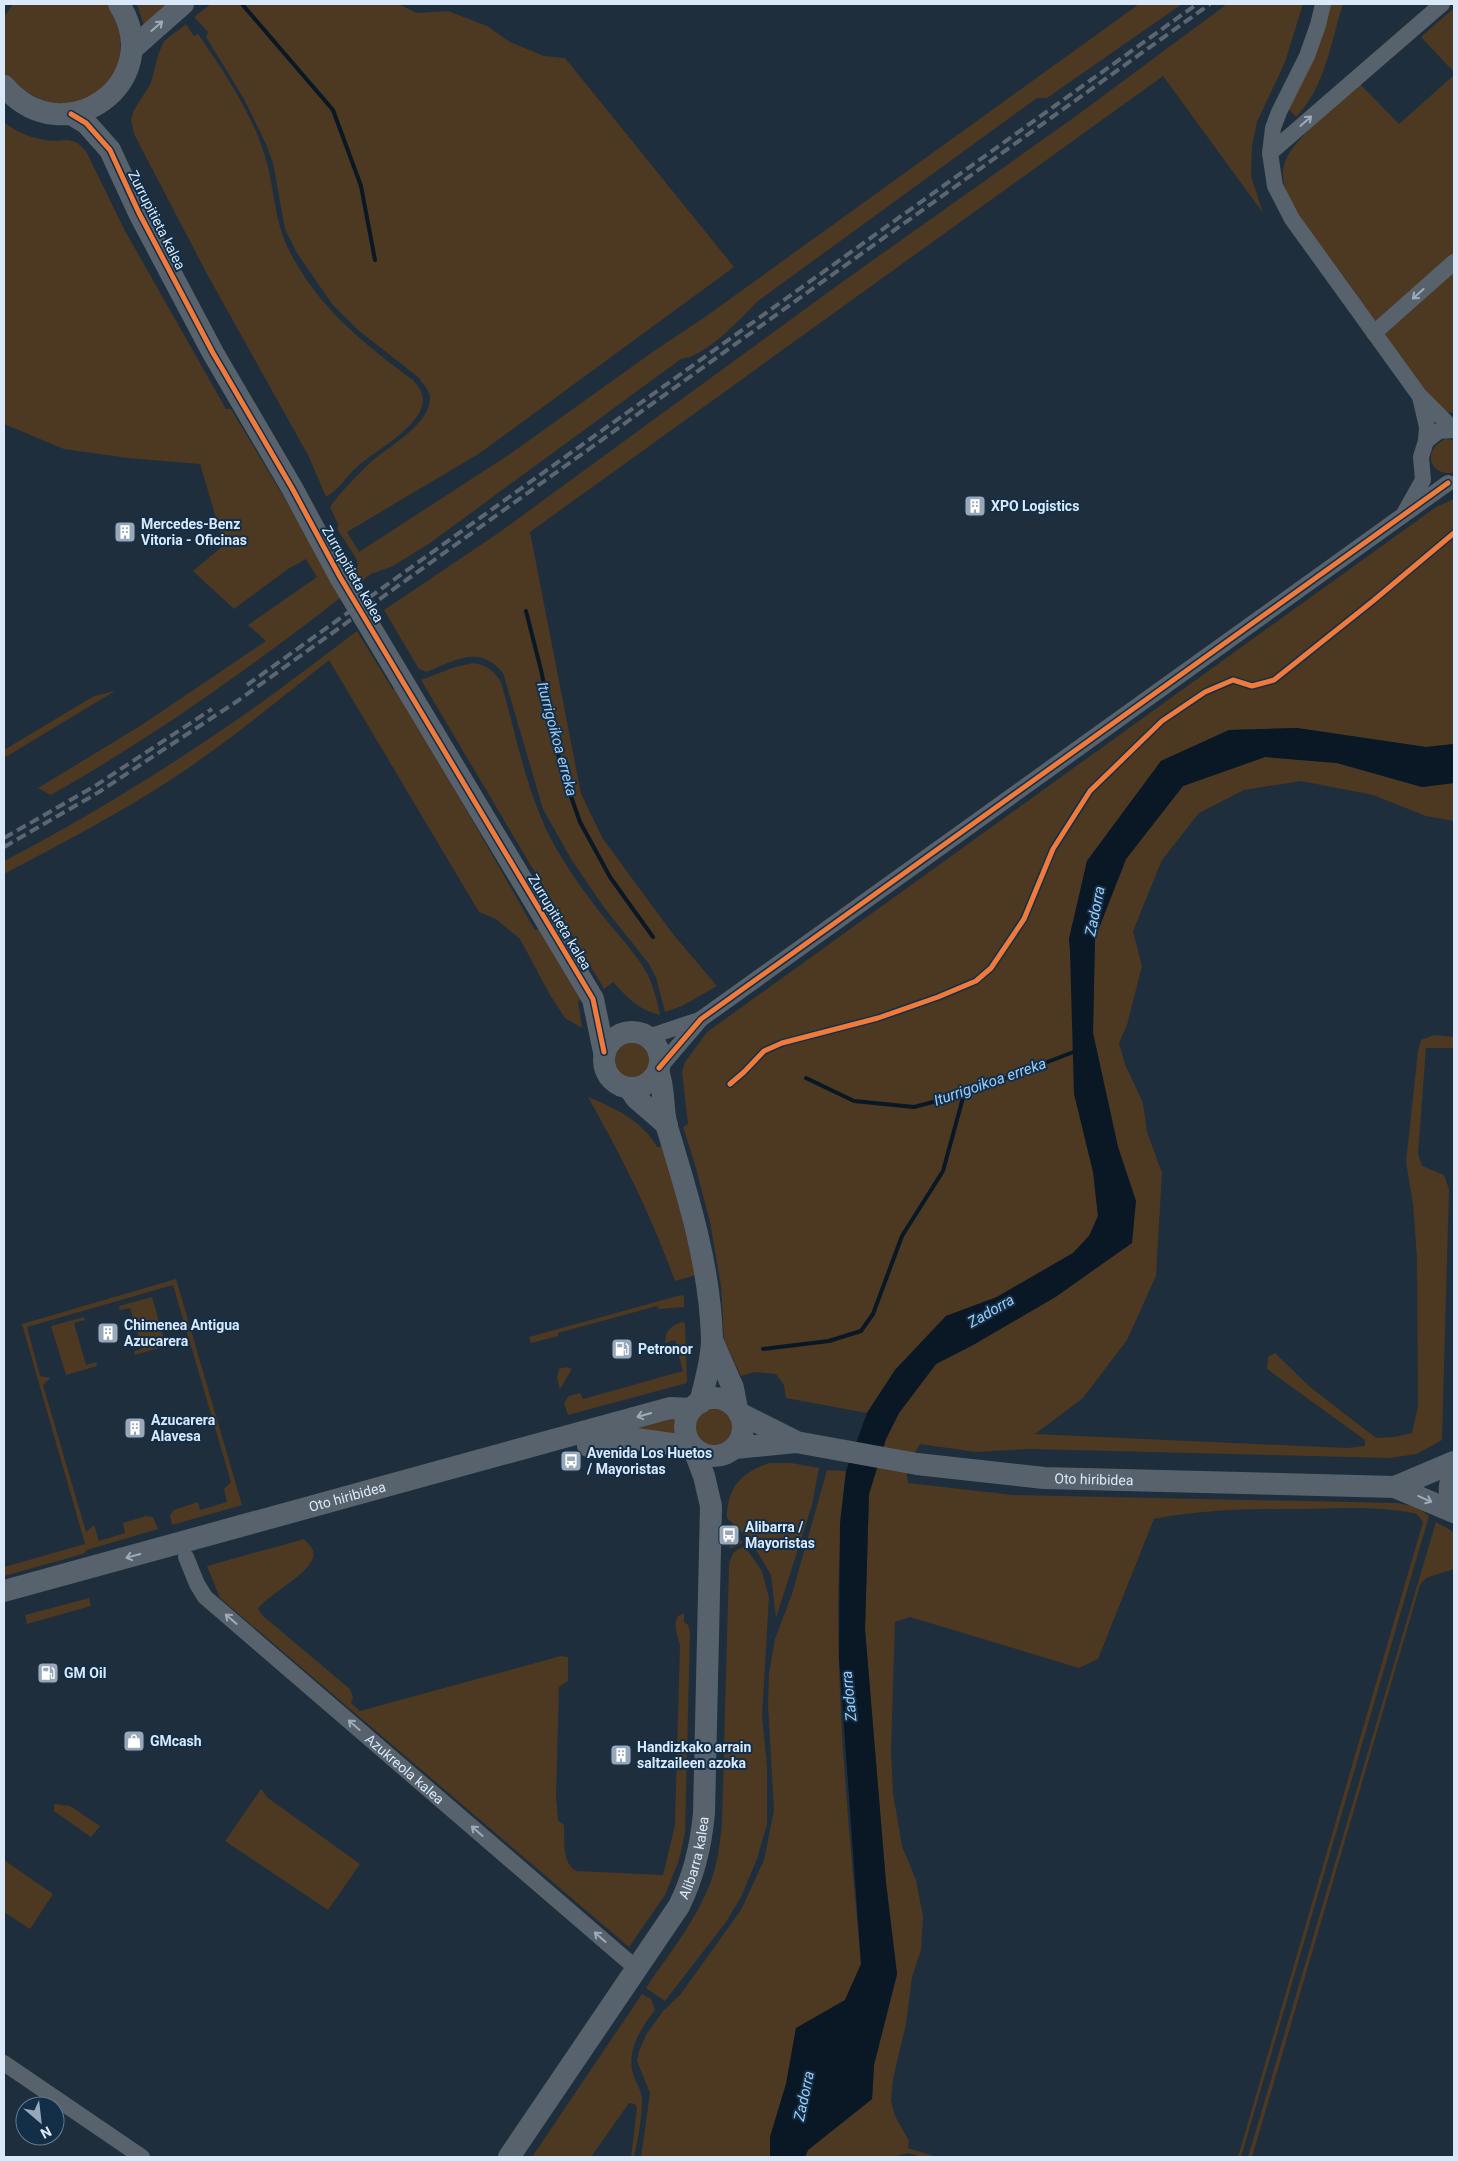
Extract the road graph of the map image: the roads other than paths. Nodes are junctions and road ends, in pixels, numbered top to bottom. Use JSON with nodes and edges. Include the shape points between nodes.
{"nodes":[{"id":1,"x":119,"y":4,"type":"edge"},
{"id":2,"x":183,"y":4,"type":"edge"},
{"id":3,"x":1322,"y":4,"type":"edge"},
{"id":4,"x":1442,"y":4,"type":"edge"},
{"id":5,"x":132,"y":49,"type":"junction"},
{"id":6,"x":4,"y":86,"type":"edge"},
{"id":7,"x":104,"y":100,"type":"junction"},
{"id":8,"x":71,"y":114,"type":"junction"},
{"id":9,"x":110,"y":150,"type":"junction"},
{"id":10,"x":1270,"y":153,"type":"junction"},
{"id":11,"x":1454,"y":262,"type":"edge"},
{"id":12,"x":1374,"y":333,"type":"junction"},
{"id":13,"x":1419,"y":395,"type":"junction"},
{"id":14,"x":1454,"y":430,"type":"edge"},
{"id":15,"x":1426,"y":441,"type":"junction"},
{"id":16,"x":1423,"y":465,"type":"junction"},
{"id":17,"x":1451,"y":483,"type":"edge"},
{"id":18,"x":1403,"y":516,"type":"junction"},
{"id":19,"x":593,"y":999,"type":"junction"},
{"id":20,"x":701,"y":1019,"type":"junction"},
{"id":21,"x":642,"y":1034,"type":"junction"},
{"id":22,"x":604,"y":1052,"type":"junction"},
{"id":23,"x":659,"y":1069,"type":"junction"},
{"id":24,"x":629,"y":1088,"type":"junction"},
{"id":25,"x":666,"y":1125,"type":"junction"},
{"id":26,"x":712,"y":1340,"type":"junction"},
{"id":27,"x":696,"y":1406,"type":"junction"},
{"id":28,"x":738,"y":1411,"type":"junction"},
{"id":29,"x":806,"y":1443,"type":"junction"},
{"id":30,"x":692,"y":1445,"type":"junction"},
{"id":31,"x":732,"y":1450,"type":"junction"},
{"id":32,"x":1454,"y":1462,"type":"edge"},
{"id":33,"x":1454,"y":1471,"type":"edge"},
{"id":34,"x":1395,"y":1487,"type":"junction"},
{"id":35,"x":711,"y":1506,"type":"junction"},
{"id":36,"x":1454,"y":1507,"type":"edge"},
{"id":37,"x":1454,"y":1512,"type":"edge"},
{"id":38,"x":186,"y":1557,"type":"junction"},
{"id":39,"x":4,"y":1591,"type":"edge"},
{"id":40,"x":4,"y":1607,"type":"edge"},
{"id":41,"x":637,"y":1969,"type":"junction"},
{"id":42,"x":4,"y":2063,"type":"edge"},
{"id":43,"x":142,"y":2157,"type":"edge"},
{"id":44,"x":509,"y":2157,"type":"edge"}],
"edges":[{"from":1,"to":5,"type":"street","via":[[131,31]]},
{"from":5,"to":2,"type":"street","one_way":true},
{"from":3,"to":10,"type":"street","via":[[1307,56],[1273,128]]},
{"from":10,"to":4,"type":"street","one_way":true},
{"from":5,"to":7,"type":"street","via":[[128,68],[118,86]]},
{"from":6,"to":8,"type":"street","via":[[25,106],[55,115]]},
{"from":7,"to":8,"type":"street","via":[[94,107]]},
{"from":7,"to":9,"type":"street","name":"Zurrupitieta kalea"},
{"from":8,"to":9,"type":"street","name":"Zurrupitieta kalea","via":[[86,123]]},
{"from":9,"to":19,"type":"street","name":"Zurrupitieta kalea","via":[[213,353],[340,577]]},
{"from":10,"to":12,"type":"street","via":[[1271,170],[1280,199]]},
{"from":11,"to":12,"type":"street","one_way":true},
{"from":12,"to":13,"type":"street"},
{"from":13,"to":14,"type":"street"},
{"from":13,"to":15,"type":"street","via":[[1427,428]]},
{"from":14,"to":15,"type":"street","via":[[1439,431]]},
{"from":15,"to":16,"type":"street","via":[[1422,448]]},
{"from":16,"to":17,"type":"street","via":[[1432,478]]},
{"from":16,"to":18,"type":"street","via":[[1423,480]]},
{"from":17,"to":18,"type":"street"},
{"from":18,"to":20,"type":"street"},
{"from":19,"to":21,"type":"street","name":"Zurrupitieta kalea"},
{"from":19,"to":22,"type":"street","name":"Zurrupitieta kalea"},
{"from":20,"to":21,"type":"street"},
{"from":20,"to":23,"type":"street"},
{"from":21,"to":22,"type":"street","via":[[625,1032],[616,1036]]},
{"from":21,"to":23,"type":"street","via":[[659,1050]]},
{"from":22,"to":24,"type":"street","via":[[604,1064],[611,1079]]},
{"from":23,"to":24,"type":"street","via":[[649,1082]]},
{"from":23,"to":25,"type":"street"},
{"from":24,"to":25,"type":"street"},
{"from":25,"to":26,"type":"street","via":[[697,1231]]},
{"from":26,"to":27,"type":"street","via":[[707,1376]]},
{"from":26,"to":28,"type":"street"},
{"from":27,"to":28,"type":"street","via":[[709,1399],[720,1399]]},
{"from":27,"to":30,"type":"street","via":[[687,1417],[685,1426]]},
{"from":27,"to":39,"type":"street","name":"Oto hiribidea","one_way":true,"via":[[670,1408]]},
{"from":28,"to":29,"type":"street","name":"Oto hiribidea"},
{"from":28,"to":31,"type":"street","via":[[743,1431]]},
{"from":29,"to":31,"type":"street","name":"Oto hiribidea"},
{"from":29,"to":34,"type":"street","name":"Oto hiribidea","via":[[917,1464],[1044,1478]]},
{"from":30,"to":31,"type":"street","via":[[700,1453],[710,1456],[720,1456]]},
{"from":30,"to":35,"type":"street","name":"Alibarra kalea"},
{"from":30,"to":38,"type":"street","name":"Oto hiribidea","via":[[629,1438],[599,1443]]},
{"from":31,"to":35,"type":"street","name":"Alibarra kalea"},
{"from":32,"to":34,"type":"street","name":"Oto hiribidea"},
{"from":33,"to":36,"type":"street","via":[[1449,1491]]},
{"from":34,"to":37,"type":"street","name":"Oto hiribidea","one_way":true},
{"from":35,"to":41,"type":"street","name":"Alibarra kalea","via":[[702,1839],[686,1892]]},
{"from":38,"to":40,"type":"street","name":"Oto hiribidea"},
{"from":41,"to":38,"type":"street","name":"Azukreola kalea","one_way":true,"via":[[205,1596]]},
{"from":41,"to":44,"type":"street","name":"Alibarra kalea"},
{"from":42,"to":43,"type":"street"}]}
